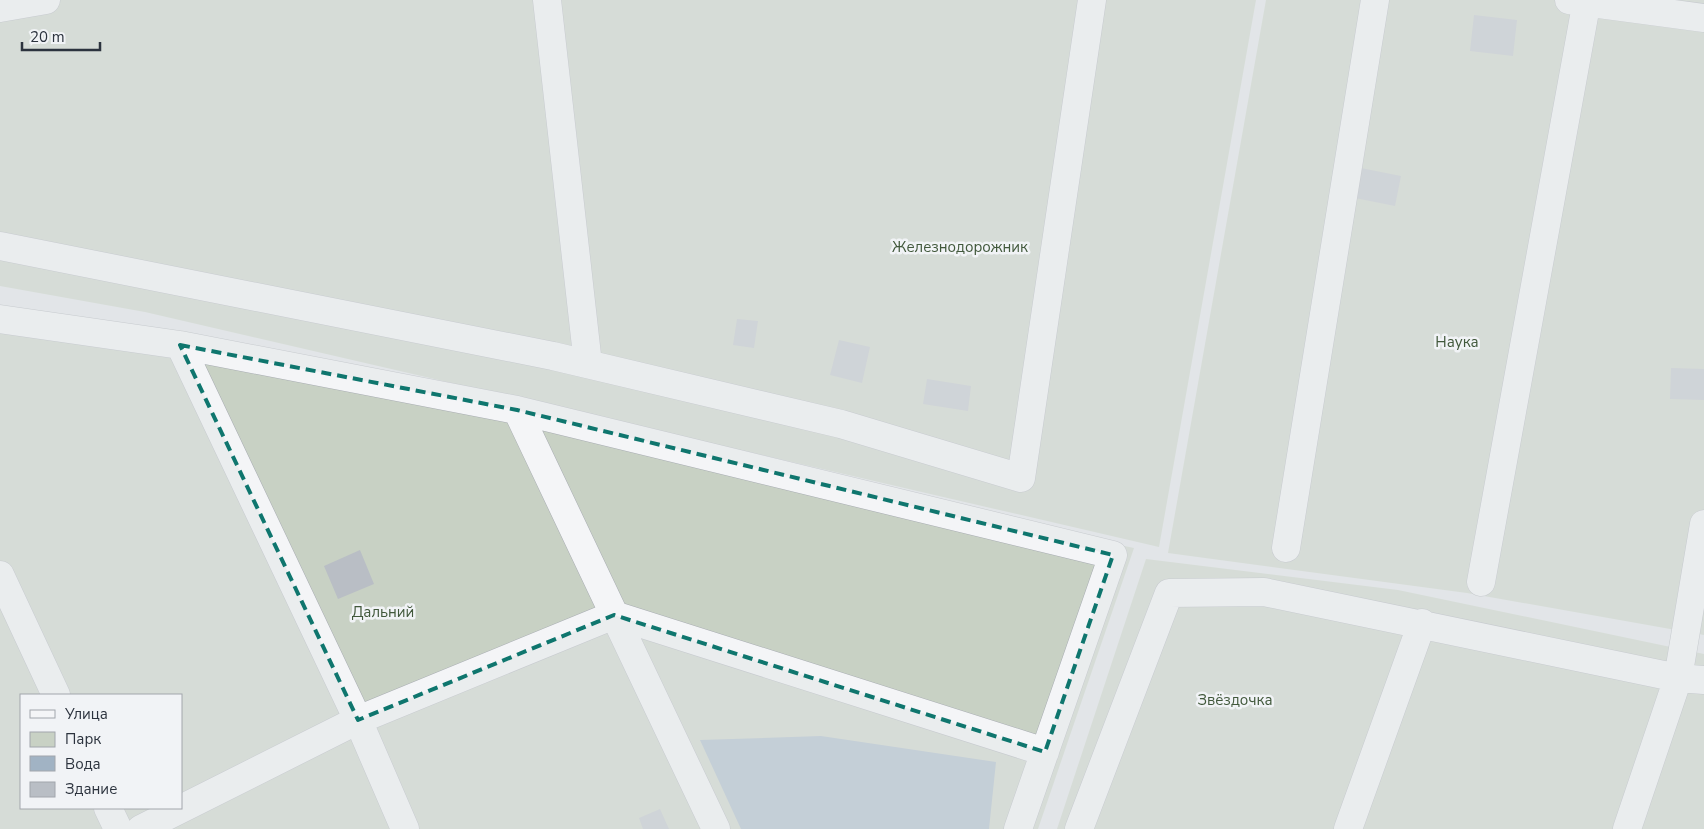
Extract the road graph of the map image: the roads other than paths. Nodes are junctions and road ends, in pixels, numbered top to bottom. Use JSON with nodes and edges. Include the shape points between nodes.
{"nodes":[{"id":1,"x":46,"y":0,"type":"edge"},
{"id":2,"x":547,"y":0,"type":"edge"},
{"id":3,"x":1092,"y":0,"type":"edge"},
{"id":4,"x":1375,"y":0,"type":"edge"},
{"id":5,"x":1581,"y":1,"type":"edge"},
{"id":6,"x":0,"y":8,"type":"edge"},
{"id":7,"x":1704,"y":18,"type":"edge"},
{"id":8,"x":0,"y":246,"type":"edge"},
{"id":9,"x":0,"y":319,"type":"edge"},
{"id":10,"x":180,"y":345,"type":"junction"},
{"id":11,"x":588,"y":364,"type":"junction"},
{"id":12,"x":517,"y":410,"type":"junction"},
{"id":13,"x":1704,"y":524,"type":"edge"},
{"id":14,"x":1286,"y":548,"type":"dead end"},
{"id":15,"x":0,"y":574,"type":"edge"},
{"id":16,"x":1481,"y":582,"type":"dead end"},
{"id":17,"x":614,"y":615,"type":"junction"},
{"id":18,"x":1422,"y":623,"type":"junction"},
{"id":19,"x":1691,"y":679,"type":"edge"},
{"id":20,"x":56,"y":694,"type":"edge"},
{"id":21,"x":358,"y":720,"type":"junction"},
{"id":22,"x":1044,"y":752,"type":"junction"},
{"id":23,"x":182,"y":808,"type":"edge"},
{"id":24,"x":108,"y":809,"type":"edge"},
{"id":25,"x":181,"y":809,"type":"edge"},
{"id":26,"x":118,"y":829,"type":"edge"},
{"id":27,"x":141,"y":829,"type":"edge"},
{"id":28,"x":405,"y":829,"type":"edge"},
{"id":29,"x":716,"y":829,"type":"edge"},
{"id":30,"x":1018,"y":829,"type":"edge"},
{"id":31,"x":1078,"y":829,"type":"edge"},
{"id":32,"x":1348,"y":829,"type":"edge"},
{"id":33,"x":1627,"y":829,"type":"edge"}],
"edges":[{"from":1,"to":6,"type":"street"},
{"from":2,"to":11,"type":"street"},
{"from":3,"to":11,"type":"street","via":[[1021,478],[841,424]]},
{"from":4,"to":14,"type":"street"},
{"from":5,"to":7,"type":"street"},
{"from":5,"to":16,"type":"street"},
{"from":8,"to":11,"type":"street"},
{"from":9,"to":10,"type":"street"},
{"from":10,"to":12,"type":"street"},
{"from":10,"to":21,"type":"street"},
{"from":12,"to":17,"type":"street"},
{"from":12,"to":22,"type":"street","via":[[1113,555]]},
{"from":13,"to":19,"type":"street"},
{"from":15,"to":20,"type":"street"},
{"from":17,"to":21,"type":"street"},
{"from":17,"to":22,"type":"street"},
{"from":17,"to":29,"type":"street"},
{"from":18,"to":19,"type":"street"},
{"from":18,"to":31,"type":"street","via":[[1264,592],[1169,593]]},
{"from":18,"to":32,"type":"street"},
{"from":19,"to":33,"type":"street"},
{"from":21,"to":23,"type":"street"},
{"from":21,"to":28,"type":"street"},
{"from":22,"to":30,"type":"street"},
{"from":24,"to":26,"type":"street"},
{"from":25,"to":27,"type":"street"}]}
